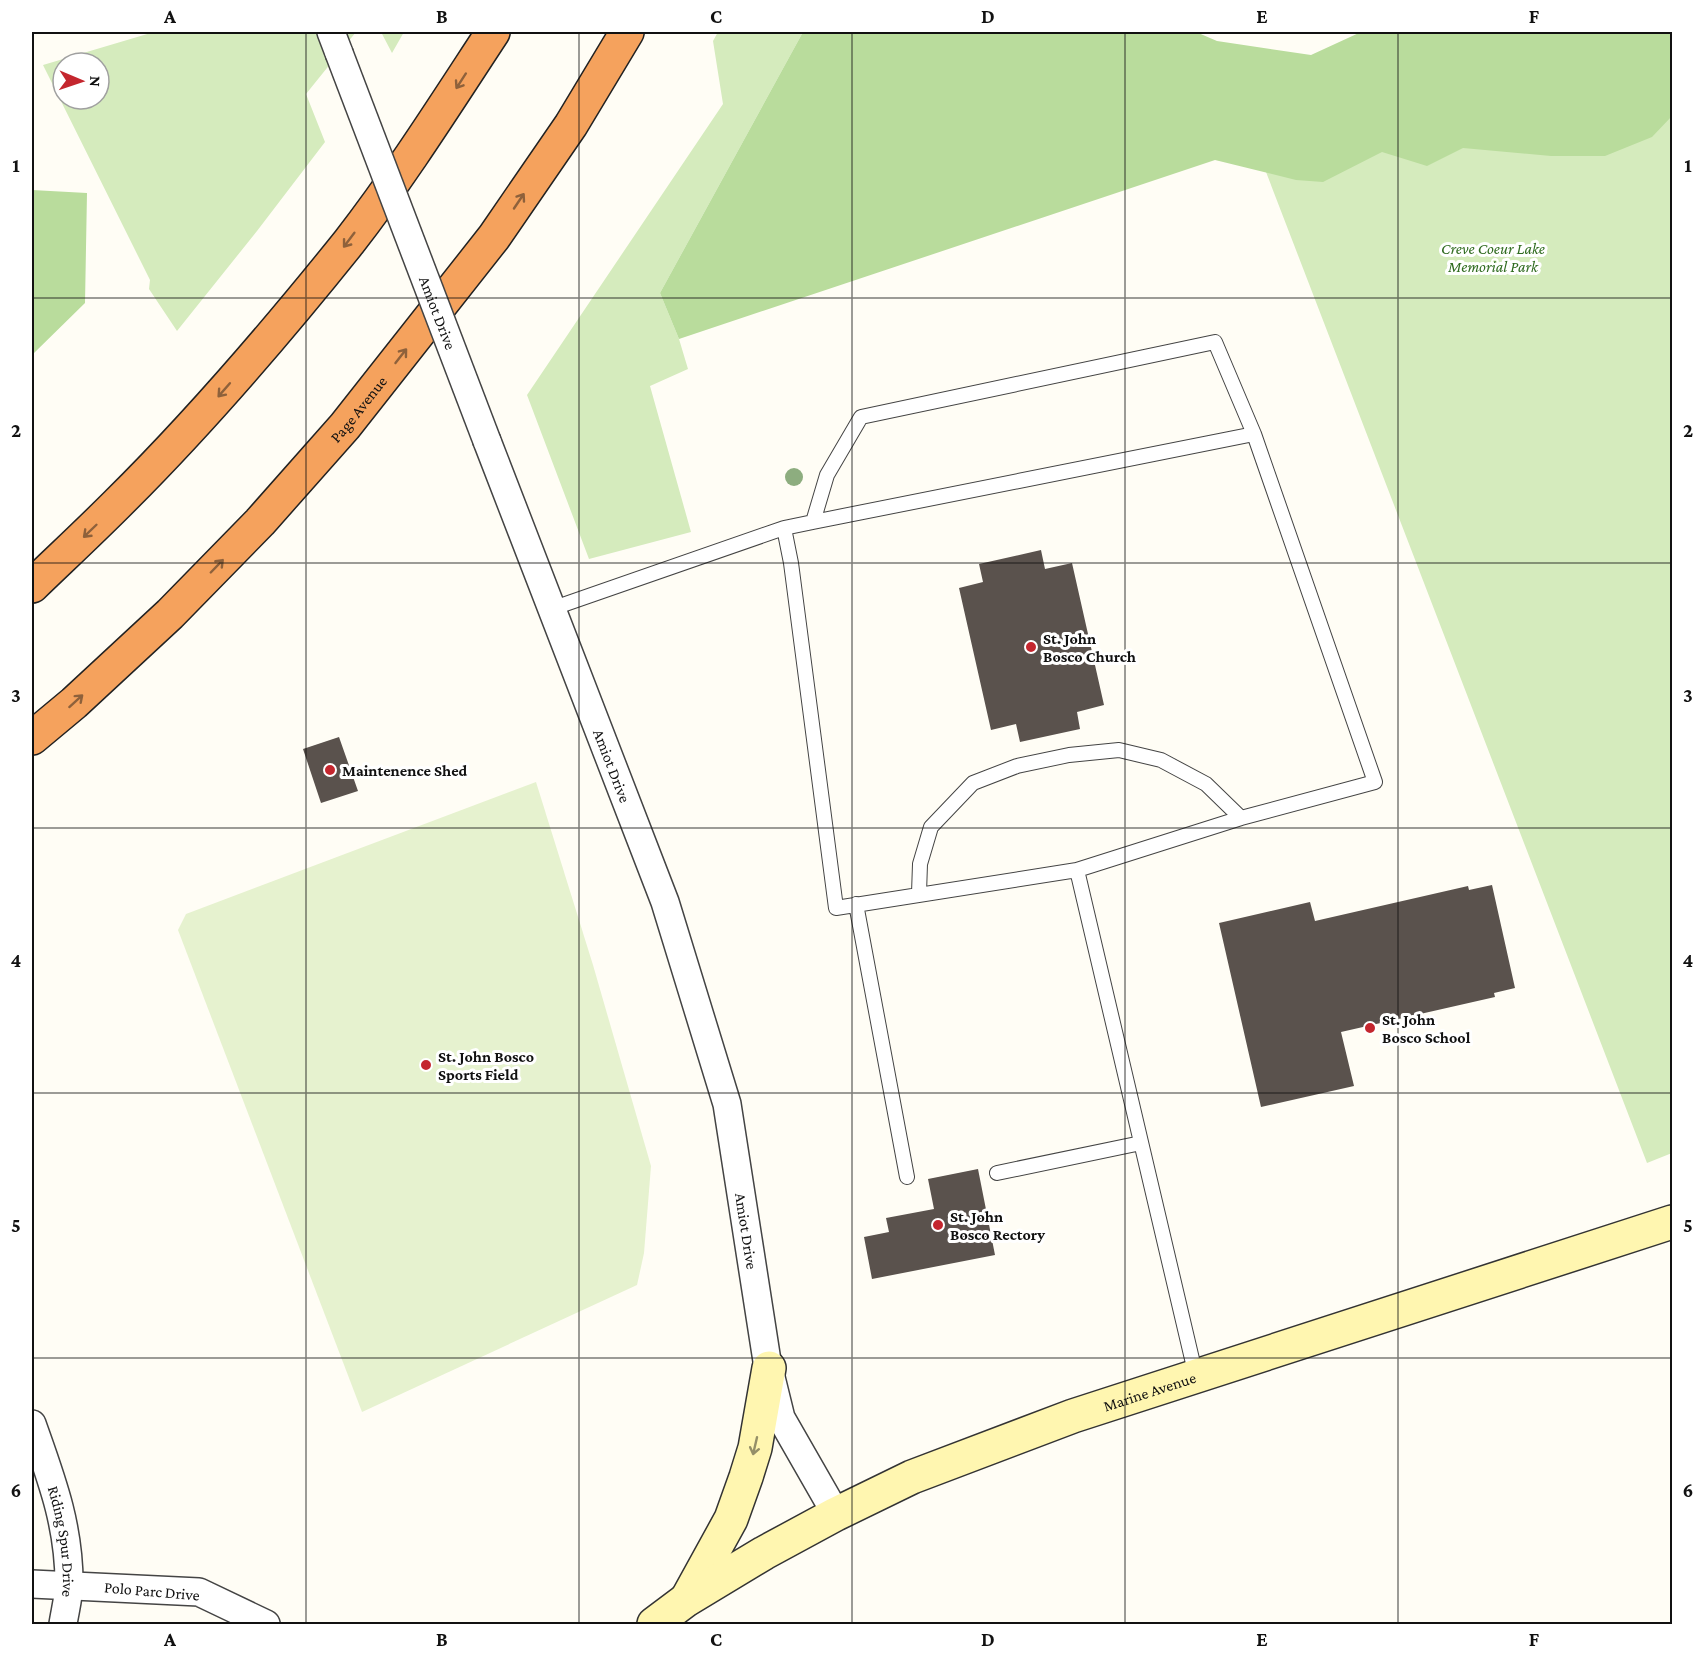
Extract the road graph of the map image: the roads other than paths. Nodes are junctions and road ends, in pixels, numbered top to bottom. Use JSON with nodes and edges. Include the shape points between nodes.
{"nodes":[{"id":1,"x":493,"y":32,"type":"edge"},
{"id":2,"x":627,"y":32,"type":"edge"},
{"id":3,"x":335,"y":42,"type":"edge"},
{"id":4,"x":1254,"y":434,"type":"junction"},
{"id":5,"x":813,"y":522,"type":"junction"},
{"id":6,"x":784,"y":528,"type":"junction"},
{"id":7,"x":32,"y":586,"type":"edge"},
{"id":8,"x":551,"y":609,"type":"junction"},
{"id":9,"x":32,"y":738,"type":"edge"},
{"id":10,"x":1241,"y":818,"type":"junction"},
{"id":11,"x":1077,"y":870,"type":"junction"},
{"id":12,"x":919,"y":894,"type":"junction"},
{"id":13,"x":856,"y":904,"type":"junction"},
{"id":14,"x":1141,"y":1143,"type":"junction"},
{"id":15,"x":997,"y":1173,"type":"dead end"},
{"id":16,"x":907,"y":1177,"type":"dead end"},
{"id":17,"x":1672,"y":1222,"type":"edge"},
{"id":18,"x":769,"y":1368,"type":"junction"},
{"id":19,"x":1196,"y":1376,"type":"junction"},
{"id":20,"x":32,"y":1424,"type":"edge"},
{"id":21,"x":836,"y":1514,"type":"junction"},
{"id":22,"x":32,"y":1584,"type":"edge"},
{"id":23,"x":69,"y":1585,"type":"junction"},
{"id":24,"x":686,"y":1600,"type":"junction"},
{"id":25,"x":63,"y":1624,"type":"edge"},
{"id":26,"x":266,"y":1624,"type":"edge"},
{"id":27,"x":654,"y":1624,"type":"edge"}],
"edges":[{"from":1,"to":7,"type":"highway","one_way":true,"via":[[350,239],[285,320],[118,504]]},
{"from":9,"to":2,"type":"highway","name":"Page Avenue","one_way":true,"via":[[170,614],[260,522],[345,426],[494,237],[571,125]]},
{"from":3,"to":8,"type":"street","name":"Amiot Drive","bridge":true},
{"from":4,"to":5,"type":"lane"},
{"from":4,"to":5,"type":"lane","via":[[1215,342],[861,417],[827,475]]},
{"from":4,"to":10,"type":"lane","via":[[1375,782]]},
{"from":5,"to":6,"type":"lane"},
{"from":6,"to":8,"type":"lane"},
{"from":6,"to":13,"type":"lane","via":[[836,908]]},
{"from":8,"to":18,"type":"street","name":"Amiot Drive","via":[[665,902],[726,1104]]},
{"from":10,"to":11,"type":"lane"},
{"from":10,"to":12,"type":"lane","via":[[1206,784],[1161,760],[1119,750],[1017,766],[973,783],[931,827],[920,864]]},
{"from":11,"to":12,"type":"lane"},
{"from":11,"to":14,"type":"lane"},
{"from":12,"to":13,"type":"lane"},
{"from":13,"to":16,"type":"lane"},
{"from":14,"to":15,"type":"lane"},
{"from":14,"to":19,"type":"lane"},
{"from":17,"to":19,"type":"main road","name":"Marine Avenue"},
{"from":18,"to":21,"type":"street","name":"Amiot Drive","via":[[781,1418]]},
{"from":18,"to":24,"type":"main road","one_way":true,"via":[[755,1448],[731,1519]]},
{"from":19,"to":21,"type":"main road","name":"Marine Avenue","via":[[1073,1416],[912,1477]]},
{"from":20,"to":23,"type":"street","name":"Riding Spur Drive","via":[[62,1512]]},
{"from":21,"to":24,"type":"main road","name":"Marine Avenue"},
{"from":22,"to":23,"type":"street","name":"Polo Parc Drive"},
{"from":23,"to":25,"type":"street","name":"Riding Spur Drive"},
{"from":23,"to":26,"type":"street","name":"Polo Parc Drive","via":[[199,1592]]},
{"from":24,"to":27,"type":"main road","name":"Marine Avenue"}]}
